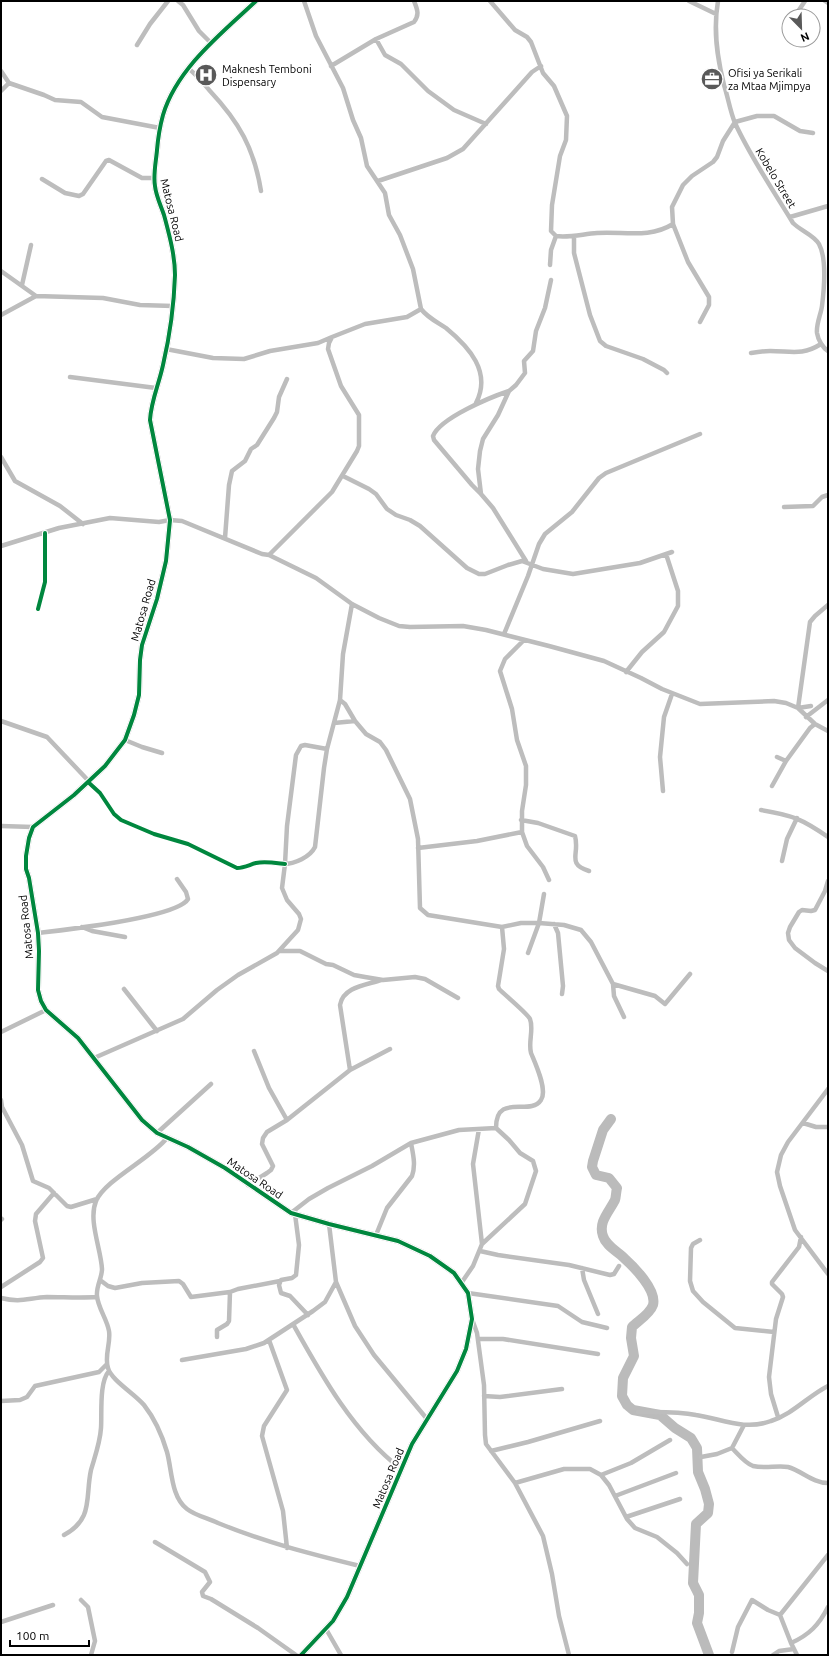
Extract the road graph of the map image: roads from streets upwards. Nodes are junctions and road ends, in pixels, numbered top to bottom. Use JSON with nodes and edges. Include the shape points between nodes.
{"nodes":[{"id":1,"x":168,"y":1,"type":"edge"},
{"id":2,"x":178,"y":1,"type":"edge"},
{"id":3,"x":256,"y":1,"type":"edge"},
{"id":4,"x":304,"y":1,"type":"edge"},
{"id":5,"x":414,"y":1,"type":"edge"},
{"id":6,"x":490,"y":1,"type":"edge"},
{"id":7,"x":689,"y":1,"type":"edge"},
{"id":8,"x":718,"y":1,"type":"edge"},
{"id":9,"x":825,"y":1,"type":"edge"},
{"id":10,"x":828,"y":3,"type":"edge"},
{"id":11,"x":716,"y":14,"type":"junction"},
{"id":12,"x":376,"y":39,"type":"junction"},
{"id":13,"x":210,"y":42,"type":"junction"},
{"id":14,"x":137,"y":45,"type":"dead end"},
{"id":15,"x":331,"y":66,"type":"junction"},
{"id":16,"x":541,"y":66,"type":"junction"},
{"id":17,"x":189,"y":69,"type":"junction"},
{"id":18,"x":1,"y":71,"type":"edge"},
{"id":19,"x":9,"y":83,"type":"junction"},
{"id":20,"x":1,"y":91,"type":"edge"},
{"id":21,"x":735,"y":122,"type":"junction"},
{"id":22,"x":486,"y":124,"type":"junction"},
{"id":23,"x":160,"y":128,"type":"junction"},
{"id":24,"x":813,"y":133,"type":"dead end"},
{"id":25,"x":154,"y":178,"type":"junction"},
{"id":26,"x":42,"y":179,"type":"dead end"},
{"id":27,"x":378,"y":180,"type":"junction"},
{"id":28,"x":261,"y":191,"type":"dead end"},
{"id":29,"x":828,"y":206,"type":"edge"},
{"id":30,"x":790,"y":217,"type":"junction"},
{"id":31,"x":673,"y":224,"type":"junction"},
{"id":32,"x":556,"y":236,"type":"junction"},
{"id":33,"x":574,"y":236,"type":"junction"},
{"id":34,"x":31,"y":245,"type":"dead end"},
{"id":35,"x":550,"y":265,"type":"dead end"},
{"id":36,"x":1,"y":271,"type":"edge"},
{"id":37,"x":551,"y":280,"type":"dead end"},
{"id":38,"x":22,"y":285,"type":"junction"},
{"id":39,"x":36,"y":296,"type":"junction"},
{"id":40,"x":173,"y":306,"type":"junction"},
{"id":41,"x":421,"y":309,"type":"junction"},
{"id":42,"x":1,"y":316,"type":"edge"},
{"id":43,"x":700,"y":322,"type":"dead end"},
{"id":44,"x":332,"y":337,"type":"junction"},
{"id":45,"x":821,"y":344,"type":"junction"},
{"id":46,"x":166,"y":349,"type":"junction"},
{"id":47,"x":828,"y":351,"type":"edge"},
{"id":48,"x":751,"y":353,"type":"dead end"},
{"id":49,"x":667,"y":373,"type":"dead end"},
{"id":50,"x":70,"y":377,"type":"dead end"},
{"id":51,"x":287,"y":379,"type":"dead end"},
{"id":52,"x":156,"y":388,"type":"junction"},
{"id":53,"x":509,"y":391,"type":"junction"},
{"id":54,"x":476,"y":404,"type":"junction"},
{"id":55,"x":700,"y":434,"type":"dead end"},
{"id":56,"x":1,"y":457,"type":"edge"},
{"id":57,"x":343,"y":476,"type":"junction"},
{"id":58,"x":481,"y":494,"type":"junction"},
{"id":59,"x":828,"y":495,"type":"edge"},
{"id":60,"x":784,"y":507,"type":"dead end"},
{"id":61,"x":170,"y":520,"type":"junction"},
{"id":62,"x":83,"y":524,"type":"junction"},
{"id":63,"x":46,"y":533,"type":"junction"},
{"id":64,"x":224,"y":538,"type":"junction"},
{"id":65,"x":1,"y":546,"type":"edge"},
{"id":66,"x":672,"y":552,"type":"dead end"},
{"id":67,"x":666,"y":554,"type":"junction"},
{"id":68,"x":269,"y":555,"type":"junction"},
{"id":69,"x":526,"y":561,"type":"junction"},
{"id":70,"x":531,"y":564,"type":"junction"},
{"id":71,"x":352,"y":604,"type":"junction"},
{"id":72,"x":828,"y":605,"type":"edge"},
{"id":73,"x":38,"y":609,"type":"dead end"},
{"id":74,"x":504,"y":634,"type":"junction"},
{"id":75,"x":524,"y":640,"type":"junction"},
{"id":76,"x":626,"y":672,"type":"junction"},
{"id":77,"x":672,"y":694,"type":"junction"},
{"id":78,"x":340,"y":700,"type":"junction"},
{"id":79,"x":828,"y":700,"type":"edge"},
{"id":80,"x":810,"y":706,"type":"junction"},
{"id":81,"x":818,"y":707,"type":"junction"},
{"id":82,"x":798,"y":708,"type":"junction"},
{"id":83,"x":804,"y":715,"type":"junction"},
{"id":84,"x":1,"y":721,"type":"edge"},
{"id":85,"x":355,"y":721,"type":"junction"},
{"id":86,"x":334,"y":723,"type":"junction"},
{"id":87,"x":815,"y":724,"type":"junction"},
{"id":88,"x":828,"y":731,"type":"edge"},
{"id":89,"x":125,"y":740,"type":"junction"},
{"id":90,"x":327,"y":749,"type":"junction"},
{"id":91,"x":162,"y":753,"type":"dead end"},
{"id":92,"x":777,"y":758,"type":"dead end"},
{"id":93,"x":786,"y":761,"type":"junction"},
{"id":94,"x":88,"y":782,"type":"junction"},
{"id":95,"x":772,"y":786,"type":"dead end"},
{"id":96,"x":663,"y":791,"type":"dead end"},
{"id":97,"x":761,"y":810,"type":"dead end"},
{"id":98,"x":797,"y":818,"type":"junction"},
{"id":99,"x":522,"y":820,"type":"junction"},
{"id":100,"x":1,"y":826,"type":"edge"},
{"id":101,"x":33,"y":827,"type":"junction"},
{"id":102,"x":522,"y":832,"type":"junction"},
{"id":103,"x":828,"y":837,"type":"edge"},
{"id":104,"x":418,"y":848,"type":"junction"},
{"id":105,"x":782,"y":861,"type":"dead end"},
{"id":106,"x":285,"y":864,"type":"junction"},
{"id":107,"x":589,"y":871,"type":"dead end"},
{"id":108,"x":177,"y":878,"type":"dead end"},
{"id":109,"x":549,"y":880,"type":"dead end"},
{"id":110,"x":828,"y":882,"type":"edge"},
{"id":111,"x":544,"y":894,"type":"dead end"},
{"id":112,"x":539,"y":923,"type":"junction"},
{"id":113,"x":554,"y":924,"type":"junction"},
{"id":114,"x":502,"y":926,"type":"junction"},
{"id":115,"x":82,"y":927,"type":"junction"},
{"id":116,"x":38,"y":934,"type":"junction"},
{"id":117,"x":125,"y":937,"type":"dead end"},
{"id":118,"x":280,"y":950,"type":"junction"},
{"id":119,"x":528,"y":954,"type":"dead end"},
{"id":120,"x":828,"y":970,"type":"edge"},
{"id":121,"x":690,"y":974,"type":"dead end"},
{"id":122,"x":383,"y":980,"type":"junction"},
{"id":123,"x":612,"y":984,"type":"junction"},
{"id":124,"x":124,"y":989,"type":"dead end"},
{"id":125,"x":562,"y":994,"type":"dead end"},
{"id":126,"x":458,"y":998,"type":"dead end"},
{"id":127,"x":46,"y":1010,"type":"junction"},
{"id":128,"x":624,"y":1017,"type":"dead end"},
{"id":129,"x":157,"y":1031,"type":"junction"},
{"id":130,"x":1,"y":1032,"type":"edge"},
{"id":131,"x":390,"y":1049,"type":"dead end"},
{"id":132,"x":254,"y":1051,"type":"dead end"},
{"id":133,"x":94,"y":1058,"type":"junction"},
{"id":134,"x":350,"y":1070,"type":"junction"},
{"id":135,"x":211,"y":1084,"type":"dead end"},
{"id":136,"x":828,"y":1089,"type":"edge"},
{"id":137,"x":1,"y":1100,"type":"edge"},
{"id":138,"x":286,"y":1120,"type":"junction"},
{"id":139,"x":803,"y":1123,"type":"junction"},
{"id":140,"x":828,"y":1127,"type":"edge"},
{"id":141,"x":479,"y":1128,"type":"junction"},
{"id":142,"x":496,"y":1128,"type":"junction"},
{"id":143,"x":157,"y":1133,"type":"junction"},
{"id":144,"x":167,"y":1138,"type":"junction"},
{"id":145,"x":411,"y":1143,"type":"junction"},
{"id":146,"x":248,"y":1185,"type":"junction"},
{"id":147,"x":54,"y":1193,"type":"junction"},
{"id":148,"x":97,"y":1199,"type":"junction"},
{"id":149,"x":293,"y":1214,"type":"junction"},
{"id":150,"x":329,"y":1224,"type":"junction"},
{"id":151,"x":376,"y":1235,"type":"junction"},
{"id":152,"x":801,"y":1238,"type":"junction"},
{"id":153,"x":700,"y":1240,"type":"dead end"},
{"id":154,"x":482,"y":1244,"type":"junction"},
{"id":155,"x":480,"y":1251,"type":"junction"},
{"id":156,"x":619,"y":1266,"type":"dead end"},
{"id":157,"x":582,"y":1268,"type":"junction"},
{"id":158,"x":828,"y":1274,"type":"edge"},
{"id":159,"x":100,"y":1280,"type":"junction"},
{"id":160,"x":280,"y":1281,"type":"junction"},
{"id":161,"x":336,"y":1282,"type":"junction"},
{"id":162,"x":462,"y":1282,"type":"junction"},
{"id":163,"x":1,"y":1287,"type":"edge"},
{"id":164,"x":230,"y":1292,"type":"junction"},
{"id":165,"x":468,"y":1293,"type":"junction"},
{"id":166,"x":97,"y":1297,"type":"junction"},
{"id":167,"x":1,"y":1298,"type":"edge"},
{"id":168,"x":598,"y":1314,"type":"dead end"},
{"id":169,"x":308,"y":1315,"type":"junction"},
{"id":170,"x":472,"y":1319,"type":"junction"},
{"id":171,"x":293,"y":1324,"type":"junction"},
{"id":172,"x":607,"y":1328,"type":"dead end"},
{"id":173,"x":774,"y":1332,"type":"junction"},
{"id":174,"x":217,"y":1337,"type":"dead end"},
{"id":175,"x":478,"y":1339,"type":"junction"},
{"id":176,"x":269,"y":1340,"type":"junction"},
{"id":177,"x":598,"y":1354,"type":"dead end"},
{"id":178,"x":182,"y":1360,"type":"dead end"},
{"id":179,"x":107,"y":1364,"type":"junction"},
{"id":180,"x":109,"y":1371,"type":"junction"},
{"id":181,"x":828,"y":1386,"type":"edge"},
{"id":182,"x":562,"y":1389,"type":"dead end"},
{"id":183,"x":484,"y":1396,"type":"junction"},
{"id":184,"x":1,"y":1401,"type":"edge"},
{"id":185,"x":638,"y":1412,"type":"dead end"},
{"id":186,"x":778,"y":1417,"type":"junction"},
{"id":187,"x":427,"y":1419,"type":"junction"},
{"id":188,"x":600,"y":1420,"type":"dead end"},
{"id":189,"x":744,"y":1425,"type":"junction"},
{"id":190,"x":670,"y":1440,"type":"dead end"},
{"id":191,"x":732,"y":1448,"type":"junction"},
{"id":192,"x":491,"y":1451,"type":"junction"},
{"id":193,"x":701,"y":1457,"type":"dead end"},
{"id":194,"x":401,"y":1469,"type":"junction"},
{"id":195,"x":676,"y":1474,"type":"dead end"},
{"id":196,"x":601,"y":1475,"type":"junction"},
{"id":197,"x":515,"y":1482,"type":"junction"},
{"id":198,"x":828,"y":1483,"type":"edge"},
{"id":199,"x":616,"y":1496,"type":"junction"},
{"id":200,"x":680,"y":1499,"type":"dead end"},
{"id":201,"x":626,"y":1517,"type":"junction"},
{"id":202,"x":64,"y":1534,"type":"dead end"},
{"id":203,"x":155,"y":1542,"type":"dead end"},
{"id":204,"x":287,"y":1548,"type":"junction"},
{"id":205,"x":828,"y":1555,"type":"edge"},
{"id":206,"x":687,"y":1564,"type":"dead end"},
{"id":207,"x":360,"y":1566,"type":"junction"},
{"id":208,"x":81,"y":1600,"type":"dead end"},
{"id":209,"x":53,"y":1605,"type":"dead end"},
{"id":210,"x":828,"y":1607,"type":"edge"},
{"id":211,"x":780,"y":1615,"type":"junction"},
{"id":212,"x":1,"y":1622,"type":"edge"},
{"id":213,"x":326,"y":1629,"type":"junction"},
{"id":214,"x":791,"y":1643,"type":"junction"},
{"id":215,"x":794,"y":1649,"type":"junction"},
{"id":216,"x":732,"y":1652,"type":"dead end"},
{"id":217,"x":91,"y":1655,"type":"edge"},
{"id":218,"x":296,"y":1655,"type":"edge"},
{"id":219,"x":301,"y":1655,"type":"edge"},
{"id":220,"x":341,"y":1655,"type":"edge"},
{"id":221,"x":569,"y":1655,"type":"edge"},
{"id":222,"x":773,"y":1655,"type":"edge"},
{"id":223,"x":797,"y":1655,"type":"edge"}],
"edges":[{"from":1,"to":14,"type":"street"},
{"from":2,"to":13,"type":"street"},
{"from":3,"to":13,"type":"street","name":"Matosa Road"},
{"from":4,"to":15,"type":"street","via":[[310,24]]},
{"from":5,"to":12,"type":"street","via":[[418,18],[414,22]]},
{"from":6,"to":16,"type":"street","via":[[515,30],[527,37]]},
{"from":7,"to":11,"type":"street"},
{"from":8,"to":11,"type":"street","name":"Kobelo Street"},
{"from":9,"to":10,"type":"street"},
{"from":11,"to":21,"type":"street","name":"Kobelo Street","via":[[719,64]]},
{"from":12,"to":15,"type":"street"},
{"from":12,"to":22,"type":"street","via":[[385,55],[401,64],[428,91],[454,110]]},
{"from":13,"to":17,"type":"street","name":"Matosa Road"},
{"from":15,"to":27,"type":"street","via":[[343,88],[361,138],[367,166]]},
{"from":16,"to":22,"type":"street","via":[[532,72]]},
{"from":16,"to":32,"type":"street","via":[[554,86],[567,116],[566,140],[560,156],[552,205],[551,231]]},
{"from":17,"to":23,"type":"street","name":"Matosa Road","via":[[167,104]]},
{"from":17,"to":28,"type":"street","via":[[222,103],[241,130],[253,155]]},
{"from":18,"to":19,"type":"street"},
{"from":19,"to":20,"type":"street"},
{"from":19,"to":23,"type":"street","via":[[56,100],[82,102],[97,114],[109,119]]},
{"from":21,"to":24,"type":"street","via":[[757,116],[774,116],[800,131]]},
{"from":21,"to":30,"type":"street","name":"Kobelo Street","via":[[753,158]]},
{"from":21,"to":31,"type":"street","via":[[713,162],[692,176],[679,190],[672,208]]},
{"from":22,"to":27,"type":"street","via":[[459,152]]},
{"from":23,"to":25,"type":"street","name":"Matosa Road"},
{"from":25,"to":26,"type":"street","via":[[142,178],[108,160],[79,196],[65,193]]},
{"from":25,"to":40,"type":"street","name":"Matosa Road","via":[[174,263]]},
{"from":27,"to":41,"type":"street","via":[[385,193],[389,215],[413,269]]},
{"from":29,"to":30,"type":"street"},
{"from":30,"to":45,"type":"street","name":"Kobelo Street","via":[[799,229],[815,239],[822,252],[824,278],[817,333]]},
{"from":31,"to":33,"type":"street","via":[[665,230],[650,233],[626,235],[614,232]]},
{"from":31,"to":43,"type":"street","via":[[688,262],[709,298],[709,305]]},
{"from":32,"to":33,"type":"street"},
{"from":32,"to":35,"type":"street","via":[[551,250]]},
{"from":33,"to":49,"type":"street","via":[[574,253],[600,341],[606,346],[643,359]]},
{"from":34,"to":38,"type":"street"},
{"from":36,"to":38,"type":"street"},
{"from":37,"to":53,"type":"street","via":[[545,308],[536,331],[533,351],[524,361],[525,373]]},
{"from":38,"to":39,"type":"street"},
{"from":39,"to":40,"type":"street","via":[[104,298],[140,305]]},
{"from":39,"to":42,"type":"street"},
{"from":40,"to":46,"type":"street","name":"Matosa Road"},
{"from":41,"to":44,"type":"street","via":[[407,317],[365,324]]},
{"from":41,"to":54,"type":"street","via":[[475,357],[482,387]]},
{"from":44,"to":46,"type":"street","via":[[306,346],[239,360],[212,358]]},
{"from":44,"to":57,"type":"street","via":[[328,350],[332,364],[345,394],[359,414],[359,446]]},
{"from":45,"to":47,"type":"street"},
{"from":45,"to":48,"type":"street","via":[[802,353]]},
{"from":46,"to":52,"type":"street","name":"Matosa Road"},
{"from":50,"to":52,"type":"street"},
{"from":51,"to":64,"type":"street","via":[[274,418],[245,461],[232,471]]},
{"from":52,"to":61,"type":"street","name":"Matosa Road","via":[[150,420]]},
{"from":53,"to":54,"type":"street"},
{"from":53,"to":58,"type":"street","via":[[481,445],[478,469]]},
{"from":54,"to":58,"type":"street","via":[[439,428],[433,436]]},
{"from":55,"to":70,"type":"street","via":[[599,478],[572,512],[545,534]]},
{"from":56,"to":62,"type":"street","via":[[16,481],[60,506]]},
{"from":57,"to":68,"type":"street","via":[[328,497]]},
{"from":57,"to":69,"type":"street","via":[[376,494],[387,509],[420,526],[467,568],[479,574]]},
{"from":58,"to":69,"type":"street","via":[[493,508]]},
{"from":59,"to":60,"type":"street","via":[[813,506]]},
{"from":61,"to":62,"type":"street","via":[[159,522],[110,518]]},
{"from":61,"to":64,"type":"street","via":[[200,527]]},
{"from":61,"to":89,"type":"street","name":"Matosa Road","via":[[166,561],[141,654],[139,695]]},
{"from":62,"to":63,"type":"street"},
{"from":63,"to":65,"type":"street"},
{"from":63,"to":73,"type":"street","via":[[44,582]]},
{"from":64,"to":68,"type":"street"},
{"from":66,"to":67,"type":"street"},
{"from":67,"to":70,"type":"street","via":[[640,563],[573,574],[543,569]]},
{"from":67,"to":76,"type":"street","via":[[678,591],[678,606],[664,632],[642,652]]},
{"from":68,"to":71,"type":"street","via":[[312,576]]},
{"from":69,"to":70,"type":"street"},
{"from":70,"to":74,"type":"street"},
{"from":71,"to":74,"type":"street","via":[[379,618],[405,627],[463,626]]},
{"from":71,"to":78,"type":"street","via":[[343,654]]},
{"from":72,"to":82,"type":"street","via":[[810,622]]},
{"from":74,"to":75,"type":"street"},
{"from":75,"to":76,"type":"street","via":[[604,661]]},
{"from":75,"to":99,"type":"street","via":[[505,659],[500,672],[526,766]]},
{"from":76,"to":77,"type":"street"},
{"from":77,"to":82,"type":"street","via":[[700,704],[774,701]]},
{"from":77,"to":96,"type":"street","via":[[664,717],[660,757]]},
{"from":78,"to":85,"type":"street"},
{"from":78,"to":86,"type":"street"},
{"from":79,"to":81,"type":"street"},
{"from":80,"to":81,"type":"street"},
{"from":80,"to":82,"type":"street"},
{"from":80,"to":83,"type":"street"},
{"from":81,"to":83,"type":"street"},
{"from":82,"to":83,"type":"street"},
{"from":83,"to":87,"type":"street"},
{"from":84,"to":94,"type":"street","via":[[47,736]]},
{"from":85,"to":86,"type":"street"},
{"from":85,"to":104,"type":"street","via":[[386,750],[410,799]]},
{"from":86,"to":90,"type":"street"},
{"from":87,"to":88,"type":"street"},
{"from":87,"to":93,"type":"street"},
{"from":89,"to":91,"type":"street"},
{"from":89,"to":94,"type":"street","name":"Matosa Road","via":[[105,766]]},
{"from":90,"to":106,"type":"street","via":[[315,847],[312,854]]},
{"from":90,"to":106,"type":"street","via":[[305,745],[298,750],[287,826]]},
{"from":92,"to":93,"type":"street"},
{"from":93,"to":95,"type":"street"},
{"from":94,"to":101,"type":"street","name":"Matosa Road"},
{"from":94,"to":106,"type":"street","via":[[100,793],[114,814],[132,825],[188,844],[237,868],[262,862]]},
{"from":97,"to":98,"type":"street"},
{"from":98,"to":103,"type":"street"},
{"from":98,"to":105,"type":"street","via":[[787,839]]},
{"from":99,"to":102,"type":"street"},
{"from":99,"to":107,"type":"street","via":[[575,836],[577,865]]},
{"from":100,"to":101,"type":"street"},
{"from":101,"to":116,"type":"street","name":"Matosa Road","via":[[27,846],[26,869]]},
{"from":102,"to":104,"type":"street","via":[[477,841]]},
{"from":102,"to":109,"type":"street","via":[[527,846]]},
{"from":104,"to":114,"type":"street","via":[[420,908],[425,914]]},
{"from":106,"to":118,"type":"street","via":[[282,892],[299,914],[300,925]]},
{"from":108,"to":115,"type":"street","via":[[187,895],[183,903],[152,916]]},
{"from":110,"to":120,"type":"street","via":[[815,910],[799,912],[788,933],[789,940],[795,948]]},
{"from":111,"to":112,"type":"street"},
{"from":112,"to":113,"type":"street"},
{"from":112,"to":114,"type":"street"},
{"from":112,"to":119,"type":"street"},
{"from":113,"to":123,"type":"street","via":[[581,930],[591,942]]},
{"from":113,"to":125,"type":"street","via":[[558,933]]},
{"from":114,"to":142,"type":"street","via":[[504,950],[498,986],[530,1019],[530,1048],[540,1076],[543,1094],[538,1103],[501,1111],[496,1117]]},
{"from":115,"to":116,"type":"street"},
{"from":115,"to":117,"type":"street"},
{"from":116,"to":127,"type":"street","name":"Matosa Road","via":[[38,990]]},
{"from":118,"to":122,"type":"street","via":[[300,951],[354,975]]},
{"from":118,"to":129,"type":"street","via":[[238,975],[183,1019]]},
{"from":121,"to":123,"type":"street","via":[[666,1004],[655,996]]},
{"from":122,"to":126,"type":"street","via":[[415,977],[426,979]]},
{"from":122,"to":134,"type":"street","via":[[352,989],[341,998]]},
{"from":123,"to":128,"type":"street","via":[[614,996]]},
{"from":124,"to":129,"type":"street"},
{"from":127,"to":130,"type":"street"},
{"from":127,"to":133,"type":"street","name":"Matosa Road","via":[[78,1038]]},
{"from":129,"to":133,"type":"street"},
{"from":131,"to":134,"type":"street"},
{"from":132,"to":138,"type":"street"},
{"from":133,"to":143,"type":"street","name":"Matosa Road","via":[[142,1120]]},
{"from":134,"to":138,"type":"street"},
{"from":135,"to":143,"type":"street"},
{"from":136,"to":139,"type":"street"},
{"from":137,"to":147,"type":"street","via":[[2,1107],[25,1152],[33,1181]]},
{"from":138,"to":146,"type":"street","via":[[267,1132],[263,1138],[262,1144],[272,1166],[271,1170]]},
{"from":139,"to":140,"type":"street"},
{"from":139,"to":152,"type":"street","via":[[781,1155],[777,1172],[788,1213]]},
{"from":141,"to":142,"type":"street"},
{"from":141,"to":145,"type":"street","via":[[459,1130]]},
{"from":141,"to":154,"type":"street","via":[[473,1164]]},
{"from":142,"to":154,"type":"street","via":[[520,1153],[533,1161],[536,1171],[525,1204]]},
{"from":143,"to":144,"type":"street","name":"Matosa Road"},
{"from":144,"to":146,"type":"street","name":"Matosa Road","via":[[225,1168]]},
{"from":144,"to":148,"type":"street","via":[[154,1152],[103,1191]]},
{"from":145,"to":149,"type":"street","via":[[309,1199]]},
{"from":145,"to":151,"type":"street","via":[[414,1161],[412,1176],[388,1208]]},
{"from":146,"to":149,"type":"street","name":"Matosa Road"},
{"from":147,"to":148,"type":"street","via":[[67,1206]]},
{"from":147,"to":163,"type":"street","via":[[36,1214],[35,1221],[43,1258]]},
{"from":148,"to":159,"type":"street","via":[[94,1216],[102,1268]]},
{"from":149,"to":150,"type":"street","name":"Matosa Road"},
{"from":149,"to":160,"type":"street","via":[[299,1245],[296,1275]]},
{"from":150,"to":151,"type":"street","name":"Matosa Road"},
{"from":150,"to":161,"type":"street"},
{"from":151,"to":162,"type":"street","name":"Matosa Road","via":[[398,1241],[430,1256]]},
{"from":152,"to":158,"type":"street"},
{"from":152,"to":173,"type":"street","via":[[799,1247],[772,1282],[782,1294]]},
{"from":153,"to":173,"type":"street","via":[[691,1248],[690,1281],[693,1291],[735,1328]]},
{"from":154,"to":155,"type":"street"},
{"from":155,"to":157,"type":"street"},
{"from":155,"to":162,"type":"street"},
{"from":156,"to":157,"type":"street","via":[[610,1276]]},
{"from":157,"to":168,"type":"street","via":[[584,1280]]},
{"from":159,"to":164,"type":"street","via":[[115,1288],[142,1283],[179,1281],[188,1295],[194,1297]]},
{"from":159,"to":166,"type":"street"},
{"from":160,"to":164,"type":"street"},
{"from":160,"to":169,"type":"street","via":[[282,1294],[290,1296]]},
{"from":161,"to":169,"type":"street","via":[[325,1302]]},
{"from":161,"to":187,"type":"street","via":[[363,1340]]},
{"from":162,"to":165,"type":"street","name":"Matosa Road"},
{"from":164,"to":174,"type":"street","via":[[229,1321],[217,1330]]},
{"from":165,"to":170,"type":"street","name":"Matosa Road"},
{"from":165,"to":172,"type":"street","via":[[558,1306],[582,1322]]},
{"from":166,"to":167,"type":"street","via":[[48,1297],[20,1301]]},
{"from":166,"to":179,"type":"street","via":[[109,1330]]},
{"from":169,"to":171,"type":"street"},
{"from":170,"to":175,"type":"street"},
{"from":170,"to":187,"type":"street","name":"Matosa Road","via":[[466,1349],[457,1371]]},
{"from":171,"to":176,"type":"street"},
{"from":171,"to":194,"type":"street","via":[[337,1397],[370,1441]]},
{"from":173,"to":186,"type":"street","via":[[769,1383]]},
{"from":175,"to":177,"type":"street","via":[[503,1339]]},
{"from":175,"to":183,"type":"street"},
{"from":176,"to":178,"type":"street","via":[[246,1349]]},
{"from":176,"to":204,"type":"street","via":[[287,1390],[264,1426],[262,1436],[283,1511]]},
{"from":179,"to":180,"type":"street"},
{"from":179,"to":184,"type":"street","via":[[99,1372],[36,1386],[27,1397],[20,1400]]},
{"from":180,"to":202,"type":"street","via":[[104,1382],[99,1447],[91,1472],[88,1507],[80,1524]]},
{"from":180,"to":204,"type":"street","via":[[143,1405],[157,1426],[167,1452],[176,1492],[183,1506],[200,1516],[254,1538]]},
{"from":181,"to":186,"type":"street","via":[[795,1409]]},
{"from":182,"to":183,"type":"street"},
{"from":183,"to":192,"type":"street","via":[[486,1444]]},
{"from":185,"to":189,"type":"street","via":[[697,1415]]},
{"from":186,"to":189,"type":"street","via":[[766,1422]]},
{"from":187,"to":194,"type":"street","name":"Matosa Road"},
{"from":188,"to":192,"type":"street"},
{"from":189,"to":191,"type":"street"},
{"from":190,"to":196,"type":"street","via":[[631,1463]]},
{"from":191,"to":193,"type":"street"},
{"from":191,"to":198,"type":"street","via":[[753,1466],[786,1467]]},
{"from":192,"to":197,"type":"street"},
{"from":194,"to":207,"type":"street","name":"Matosa Road"},
{"from":195,"to":199,"type":"street"},
{"from":196,"to":197,"type":"street","via":[[590,1468],[564,1469]]},
{"from":196,"to":199,"type":"street"},
{"from":197,"to":221,"type":"street","via":[[543,1536]]},
{"from":199,"to":201,"type":"street"},
{"from":200,"to":201,"type":"street"},
{"from":201,"to":206,"type":"street","via":[[635,1528],[657,1537]]},
{"from":203,"to":218,"type":"street","via":[[205,1572],[210,1582],[202,1592],[203,1596],[258,1628]]},
{"from":204,"to":207,"type":"street"},
{"from":205,"to":211,"type":"street"},
{"from":207,"to":213,"type":"street","name":"Matosa Road","via":[[347,1597]]},
{"from":208,"to":217,"type":"street","via":[[88,1608],[95,1641]]},
{"from":209,"to":212,"type":"street"},
{"from":210,"to":214,"type":"street","via":[[811,1632]]},
{"from":211,"to":214,"type":"street"},
{"from":211,"to":216,"type":"street","via":[[752,1600],[738,1627]]},
{"from":213,"to":219,"type":"street","name":"Matosa Road"},
{"from":213,"to":220,"type":"street"},
{"from":214,"to":215,"type":"street"},
{"from":215,"to":222,"type":"street","via":[[779,1651]]},
{"from":215,"to":223,"type":"street"}]}
